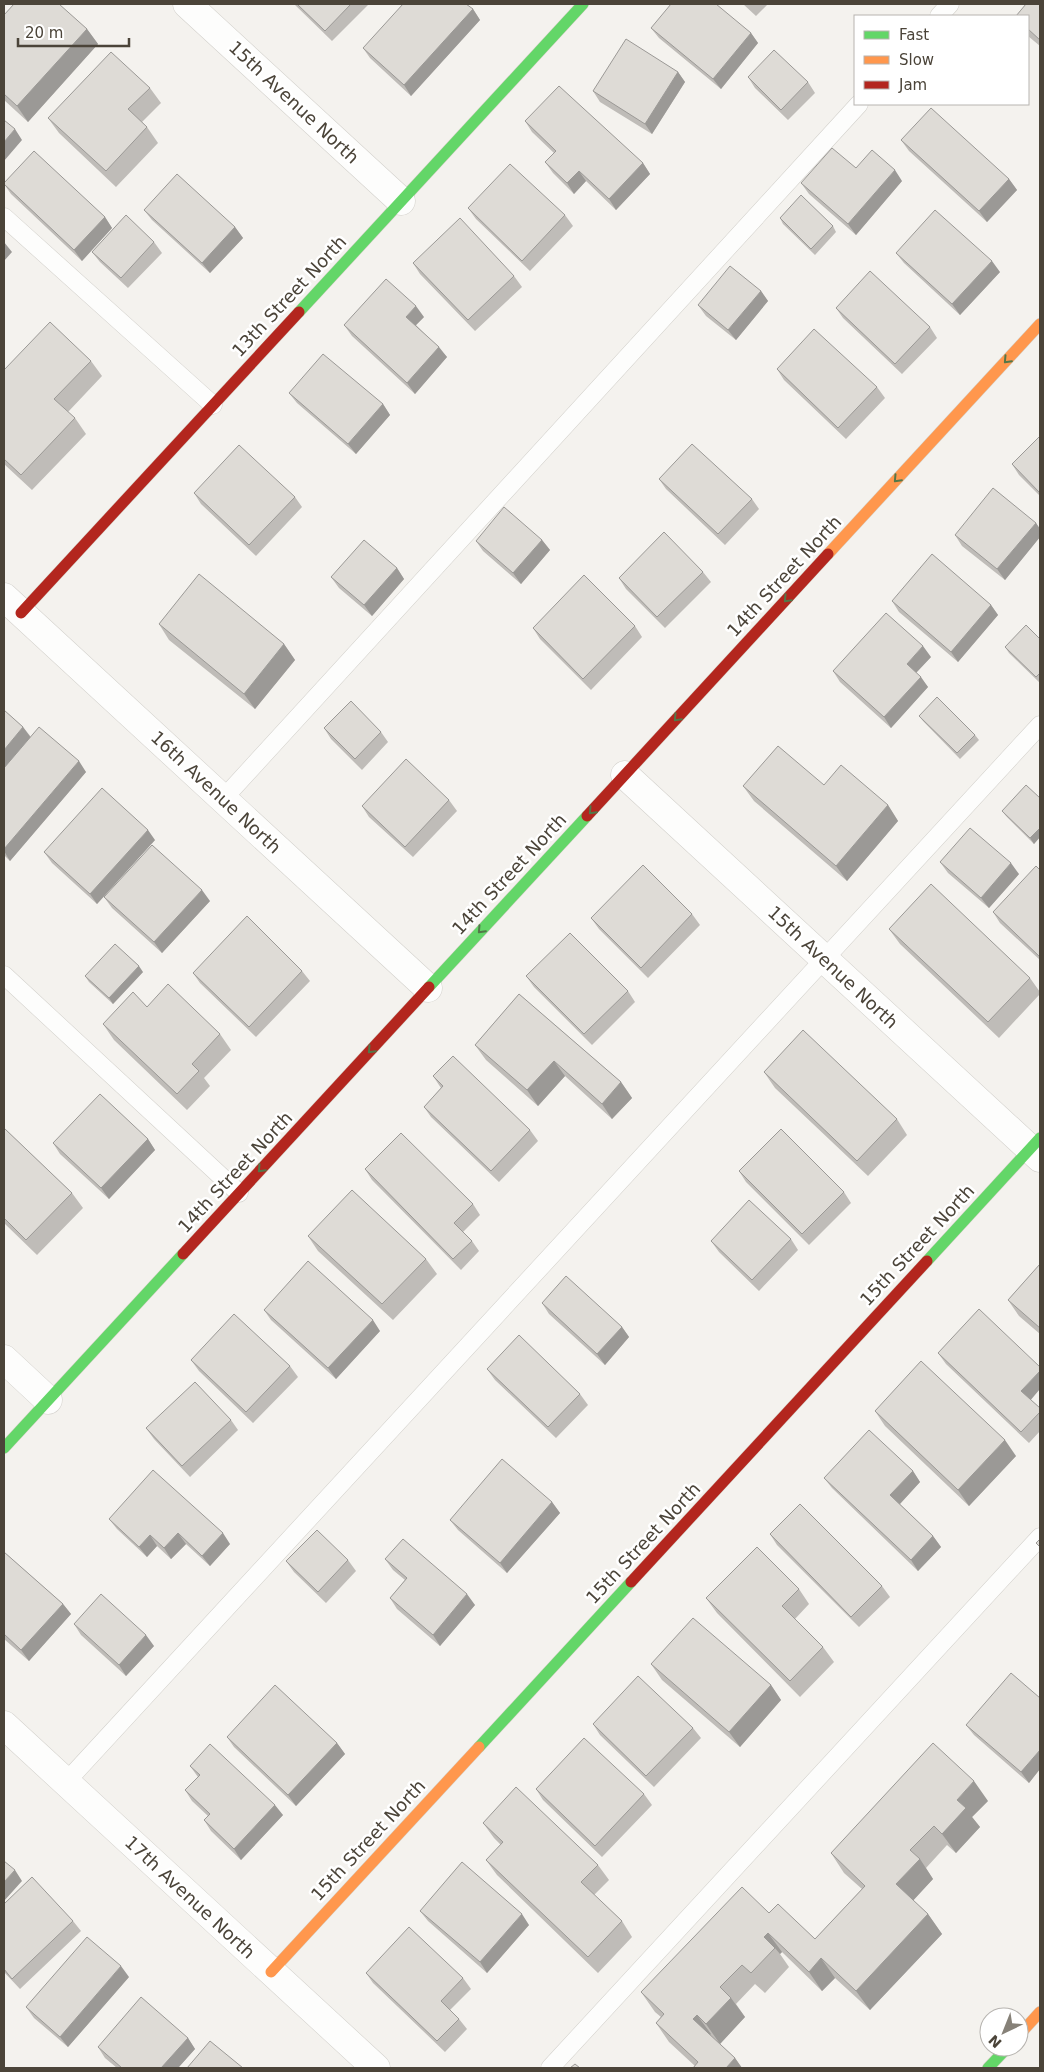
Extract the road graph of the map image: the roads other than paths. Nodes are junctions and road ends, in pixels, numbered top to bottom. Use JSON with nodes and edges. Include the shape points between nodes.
{"nodes":[{"id":1,"x":187,"y":4,"type":"edge"},
{"id":2,"x":583,"y":4,"type":"edge"},
{"id":3,"x":950,"y":4,"type":"edge"},
{"id":4,"x":940,"y":15,"type":"edge"},
{"id":5,"x":858,"y":105,"type":"edge"},
{"id":6,"x":401,"y":201,"type":"junction"},
{"id":7,"x":4,"y":218,"type":"edge"},
{"id":8,"x":1040,"y":324,"type":"edge"},
{"id":9,"x":213,"y":405,"type":"junction"},
{"id":10,"x":12,"y":605,"type":"edge"},
{"id":11,"x":1040,"y":725,"type":"edge"},
{"id":12,"x":625,"y":775,"type":"junction"},
{"id":13,"x":223,"y":799,"type":"junction"},
{"id":14,"x":825,"y":959,"type":"junction"},
{"id":15,"x":4,"y":975,"type":"edge"},
{"id":16,"x":428,"y":988,"type":"junction"},
{"id":17,"x":1037,"y":1148,"type":"edge"},
{"id":18,"x":239,"y":1193,"type":"junction"},
{"id":19,"x":4,"y":1359,"type":"edge"},
{"id":20,"x":48,"y":1400,"type":"junction"},
{"id":21,"x":4,"y":1448,"type":"edge"},
{"id":22,"x":1040,"y":1537,"type":"edge"},
{"id":23,"x":4,"y":1725,"type":"edge"},
{"id":24,"x":66,"y":1782,"type":"junction"},
{"id":25,"x":271,"y":1972,"type":"junction"},
{"id":26,"x":1040,"y":2012,"type":"edge"},
{"id":27,"x":1029,"y":2024,"type":"edge"},
{"id":28,"x":998,"y":2057,"type":"edge"},
{"id":29,"x":376,"y":2068,"type":"edge"},
{"id":30,"x":550,"y":2068,"type":"edge"},
{"id":31,"x":988,"y":2068,"type":"edge"}],
"edges":[{"from":1,"to":6,"type":"street","name":"15th Avenue North"},
{"from":2,"to":6,"type":"street","name":"13th Street North"},
{"from":3,"to":4,"type":"lane"},
{"from":5,"to":13,"type":"lane"},
{"from":6,"to":9,"type":"street","name":"13th Street North"},
{"from":7,"to":9,"type":"lane"},
{"from":8,"to":12,"type":"street","name":"14th Street North","one_way":true},
{"from":9,"to":10,"type":"street","name":"13th Street North"},
{"from":10,"to":13,"type":"street","name":"16th Avenue North"},
{"from":11,"to":14,"type":"lane"},
{"from":12,"to":14,"type":"street","name":"15th Avenue North"},
{"from":12,"to":16,"type":"street","name":"14th Street North","one_way":true},
{"from":13,"to":16,"type":"street","name":"16th Avenue North"},
{"from":14,"to":17,"type":"street","name":"15th Avenue North"},
{"from":14,"to":24,"type":"lane"},
{"from":15,"to":18,"type":"lane"},
{"from":16,"to":18,"type":"street","name":"14th Street North","one_way":true},
{"from":17,"to":25,"type":"street","name":"15th Street North"},
{"from":18,"to":20,"type":"street","name":"14th Street North"},
{"from":19,"to":20,"type":"street"},
{"from":20,"to":21,"type":"street","name":"14th Street North"},
{"from":22,"to":30,"type":"lane"},
{"from":23,"to":24,"type":"street","name":"17th Avenue North"},
{"from":24,"to":25,"type":"street","name":"17th Avenue North"},
{"from":25,"to":29,"type":"street","name":"17th Avenue North"},
{"from":26,"to":27,"type":"street"},
{"from":28,"to":31,"type":"street"}]}
